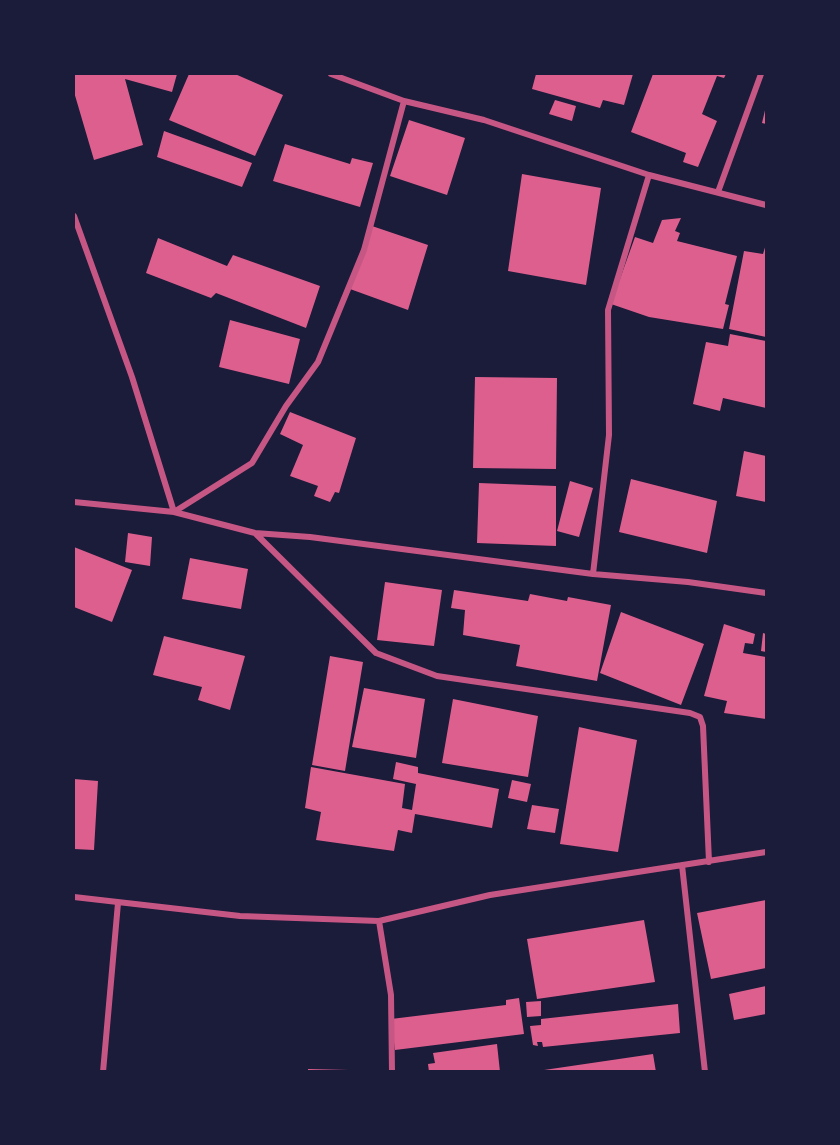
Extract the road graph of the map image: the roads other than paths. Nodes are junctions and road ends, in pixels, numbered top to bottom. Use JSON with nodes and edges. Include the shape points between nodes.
{"nodes":[{"id":1,"x":331,"y":74,"type":"edge"},
{"id":2,"x":761,"y":74,"type":"edge"},
{"id":3,"x":404,"y":101,"type":"junction"},
{"id":4,"x":649,"y":175,"type":"junction"},
{"id":5,"x":718,"y":192,"type":"junction"},
{"id":6,"x":766,"y":205,"type":"edge"},
{"id":7,"x":74,"y":216,"type":"edge"},
{"id":8,"x":74,"y":502,"type":"edge"},
{"id":9,"x":174,"y":512,"type":"junction"},
{"id":10,"x":255,"y":533,"type":"junction"},
{"id":11,"x":593,"y":574,"type":"junction"},
{"id":12,"x":766,"y":593,"type":"edge"},
{"id":13,"x":766,"y":852,"type":"edge"},
{"id":14,"x":709,"y":862,"type":"junction"},
{"id":15,"x":682,"y":865,"type":"junction"},
{"id":16,"x":74,"y":897,"type":"edge"},
{"id":17,"x":118,"y":903,"type":"junction"},
{"id":18,"x":379,"y":921,"type":"junction"},
{"id":19,"x":103,"y":1071,"type":"edge"},
{"id":20,"x":392,"y":1071,"type":"edge"},
{"id":21,"x":705,"y":1071,"type":"edge"}],
"edges":[{"from":1,"to":3,"type":"street"},
{"from":2,"to":5,"type":"street"},
{"from":3,"to":4,"type":"street","via":[[484,120]]},
{"from":3,"to":9,"type":"street","via":[[364,250],[318,362],[252,463]]},
{"from":4,"to":5,"type":"street"},
{"from":4,"to":11,"type":"street","via":[[608,310],[609,435]]},
{"from":5,"to":6,"type":"street"},
{"from":7,"to":9,"type":"street","via":[[132,377]]},
{"from":8,"to":9,"type":"street"},
{"from":9,"to":10,"type":"street"},
{"from":10,"to":11,"type":"street"},
{"from":10,"to":14,"type":"street","via":[[376,654],[437,676],[700,717]]},
{"from":11,"to":12,"type":"street"},
{"from":13,"to":14,"type":"street"},
{"from":14,"to":15,"type":"street"},
{"from":15,"to":18,"type":"street","via":[[490,895]]},
{"from":15,"to":21,"type":"street"},
{"from":16,"to":17,"type":"street"},
{"from":17,"to":18,"type":"street","via":[[240,916]]},
{"from":17,"to":19,"type":"street"},
{"from":18,"to":20,"type":"street","via":[[391,995]]}]}
